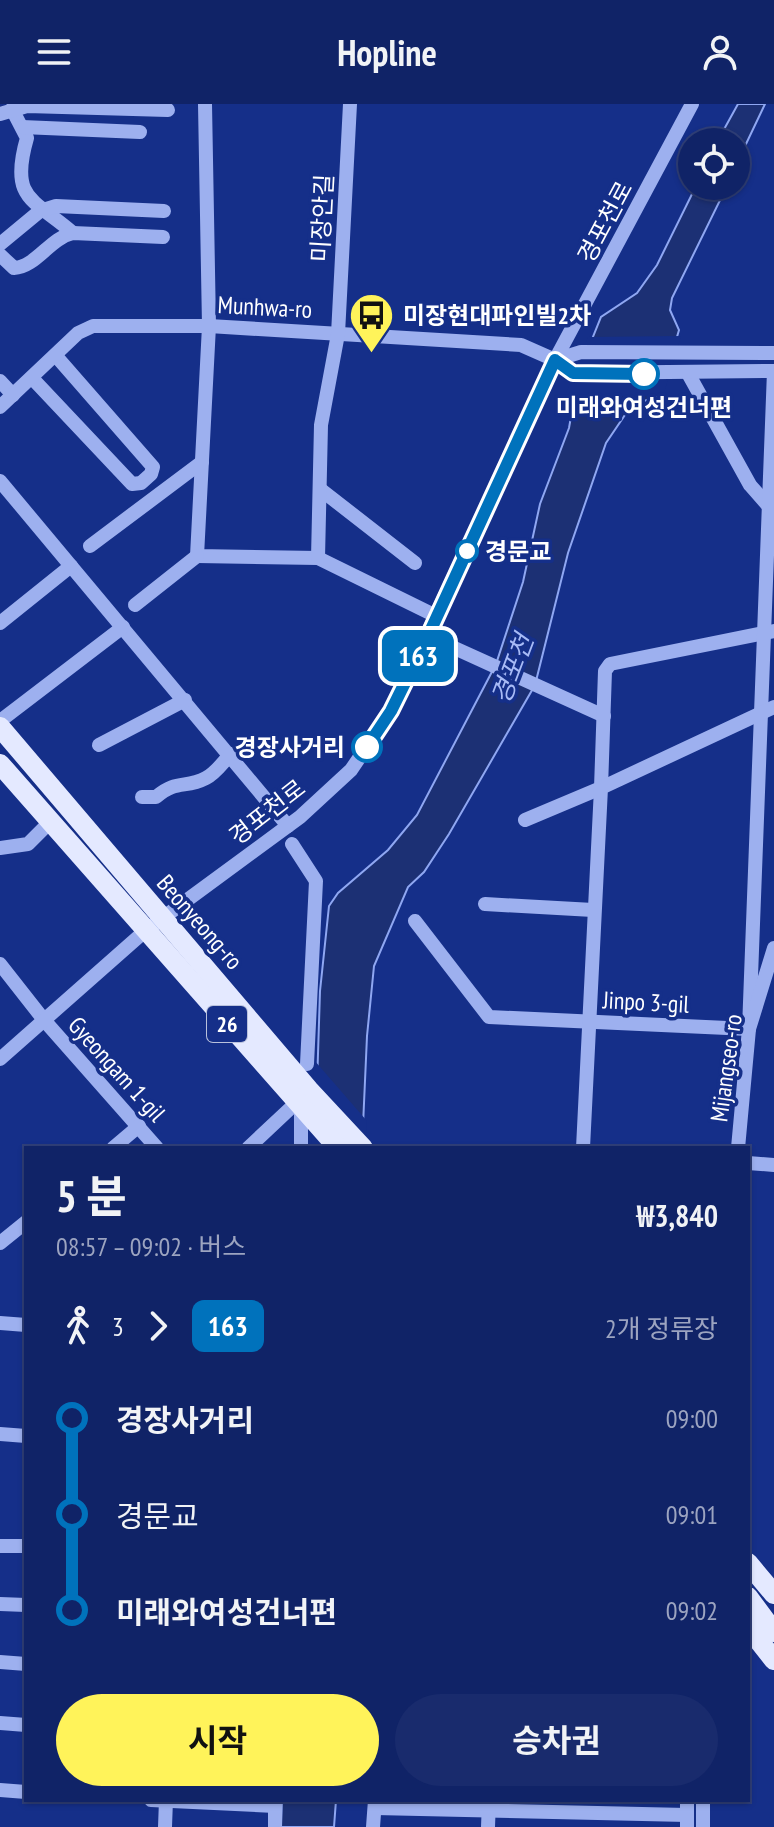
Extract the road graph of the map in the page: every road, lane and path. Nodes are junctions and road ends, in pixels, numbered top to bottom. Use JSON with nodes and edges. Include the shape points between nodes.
{"nodes":[{"id":1,"x":205,"y":104,"type":"edge"},
{"id":2,"x":350,"y":104,"type":"edge"},
{"id":3,"x":692,"y":104,"type":"edge"},
{"id":4,"x":168,"y":110,"type":"dead end"},
{"id":5,"x":6,"y":112,"type":"edge"},
{"id":6,"x":22,"y":127,"type":"junction"},
{"id":7,"x":140,"y":132,"type":"dead end"},
{"id":8,"x":40,"y":211,"type":"junction"},
{"id":9,"x":164,"y":211,"type":"dead end"},
{"id":10,"x":73,"y":233,"type":"junction"},
{"id":11,"x":163,"y":237,"type":"dead end"},
{"id":12,"x":0,"y":244,"type":"edge"},
{"id":13,"x":0,"y":255,"type":"edge"},
{"id":14,"x":209,"y":326,"type":"junction"},
{"id":15,"x":338,"y":334,"type":"junction"},
{"id":16,"x":774,"y":353,"type":"edge"},
{"id":17,"x":56,"y":356,"type":"junction"},
{"id":18,"x":555,"y":360,"type":"junction"},
{"id":19,"x":774,"y":371,"type":"edge"},
{"id":20,"x":682,"y":375,"type":"junction"},
{"id":21,"x":32,"y":378,"type":"junction"},
{"id":22,"x":0,"y":381,"type":"edge"},
{"id":23,"x":13,"y":395,"type":"junction"},
{"id":24,"x":0,"y":407,"type":"edge"},
{"id":25,"x":202,"y":462,"type":"junction"},
{"id":26,"x":0,"y":481,"type":"edge"},
{"id":27,"x":320,"y":489,"type":"junction"},
{"id":28,"x":773,"y":508,"type":"edge"},
{"id":29,"x":90,"y":546,"type":"dead end"},
{"id":30,"x":197,"y":556,"type":"junction"},
{"id":31,"x":318,"y":558,"type":"junction"},
{"id":32,"x":415,"y":563,"type":"dead end"},
{"id":33,"x":71,"y":566,"type":"junction"},
{"id":34,"x":135,"y":605,"type":"dead end"},
{"id":35,"x":436,"y":616,"type":"junction"},
{"id":36,"x":0,"y":623,"type":"edge"},
{"id":37,"x":123,"y":627,"type":"junction"},
{"id":38,"x":770,"y":632,"type":"edge"},
{"id":39,"x":434,"y":638,"type":"junction"},
{"id":40,"x":185,"y":700,"type":"junction"},
{"id":41,"x":768,"y":710,"type":"edge"},
{"id":42,"x":604,"y":716,"type":"junction"},
{"id":43,"x":0,"y":721,"type":"edge"},
{"id":44,"x":0,"y":727,"type":"edge"},
{"id":45,"x":0,"y":742,"type":"edge"},
{"id":46,"x":99,"y":745,"type":"dead end"},
{"id":47,"x":231,"y":754,"type":"junction"},
{"id":48,"x":25,"y":755,"type":"junction"},
{"id":49,"x":0,"y":764,"type":"edge"},
{"id":50,"x":601,"y":788,"type":"junction"},
{"id":51,"x":142,"y":797,"type":"dead end"},
{"id":52,"x":525,"y":820,"type":"dead end"},
{"id":53,"x":50,"y":822,"type":"junction"},
{"id":54,"x":288,"y":826,"type":"junction"},
{"id":55,"x":292,"y":844,"type":"dead end"},
{"id":56,"x":72,"y":846,"type":"junction"},
{"id":57,"x":0,"y":848,"type":"edge"},
{"id":58,"x":114,"y":862,"type":"junction"},
{"id":59,"x":485,"y":904,"type":"dead end"},
{"id":60,"x":593,"y":910,"type":"junction"},
{"id":61,"x":162,"y":918,"type":"junction"},
{"id":62,"x":415,"y":921,"type":"dead end"},
{"id":63,"x":145,"y":931,"type":"junction"},
{"id":64,"x":774,"y":948,"type":"edge"},
{"id":65,"x":0,"y":964,"type":"edge"},
{"id":66,"x":44,"y":1020,"type":"junction"},
{"id":67,"x":589,"y":1022,"type":"junction"},
{"id":68,"x":749,"y":1029,"type":"junction"},
{"id":69,"x":0,"y":1059,"type":"edge"},
{"id":70,"x":307,"y":1064,"type":"dead end"},
{"id":71,"x":304,"y":1105,"type":"junction"},
{"id":72,"x":139,"y":1126,"type":"junction"},
{"id":73,"x":115,"y":1146,"type":"edge"},
{"id":74,"x":155,"y":1146,"type":"edge"},
{"id":75,"x":251,"y":1146,"type":"edge"},
{"id":76,"x":301,"y":1146,"type":"edge"},
{"id":77,"x":336,"y":1146,"type":"edge"},
{"id":78,"x":360,"y":1146,"type":"edge"},
{"id":79,"x":583,"y":1146,"type":"edge"},
{"id":80,"x":738,"y":1146,"type":"edge"},
{"id":81,"x":750,"y":1163,"type":"edge"},
{"id":82,"x":774,"y":1165,"type":"edge"},
{"id":83,"x":24,"y":1224,"type":"edge"},
{"id":84,"x":0,"y":1243,"type":"edge"},
{"id":85,"x":0,"y":1323,"type":"edge"},
{"id":86,"x":24,"y":1325,"type":"edge"},
{"id":87,"x":0,"y":1434,"type":"edge"},
{"id":88,"x":24,"y":1436,"type":"edge"},
{"id":89,"x":0,"y":1546,"type":"edge"},
{"id":90,"x":24,"y":1546,"type":"edge"},
{"id":91,"x":750,"y":1565,"type":"edge"},
{"id":92,"x":774,"y":1594,"type":"edge"},
{"id":93,"x":750,"y":1600,"type":"edge"},
{"id":94,"x":0,"y":1604,"type":"edge"},
{"id":95,"x":24,"y":1605,"type":"edge"},
{"id":96,"x":750,"y":1630,"type":"edge"},
{"id":97,"x":774,"y":1632,"type":"edge"},
{"id":98,"x":750,"y":1650,"type":"edge"},
{"id":99,"x":774,"y":1661,"type":"edge"},
{"id":100,"x":0,"y":1662,"type":"edge"},
{"id":101,"x":24,"y":1664,"type":"edge"},
{"id":102,"x":0,"y":1723,"type":"edge"},
{"id":103,"x":24,"y":1725,"type":"edge"},
{"id":104,"x":0,"y":1790,"type":"edge"},
{"id":105,"x":24,"y":1792,"type":"edge"},
{"id":106,"x":166,"y":1802,"type":"edge"},
{"id":107,"x":239,"y":1802,"type":"edge"},
{"id":108,"x":703,"y":1802,"type":"edge"},
{"id":109,"x":275,"y":1803,"type":"edge"},
{"id":110,"x":375,"y":1804,"type":"edge"},
{"id":111,"x":489,"y":1813,"type":"edge"},
{"id":112,"x":687,"y":1814,"type":"edge"},
{"id":113,"x":165,"y":1827,"type":"edge"},
{"id":114,"x":275,"y":1827,"type":"edge"},
{"id":115,"x":373,"y":1827,"type":"edge"},
{"id":116,"x":703,"y":1827,"type":"edge"}],
"edges":[{"from":1,"to":14,"type":"street"},
{"from":2,"to":15,"type":"street","name":"미장안길"},
{"from":3,"to":18,"type":"street","name":"경포천로"},
{"from":4,"to":5,"type":"street","via":[[27,106]]},
{"from":5,"to":6,"type":"street"},
{"from":6,"to":7,"type":"street"},
{"from":6,"to":8,"type":"street","via":[[27,138],[21,160],[23,190]]},
{"from":8,"to":9,"type":"street","via":[[95,205]]},
{"from":8,"to":10,"type":"street"},
{"from":8,"to":12,"type":"street"},
{"from":10,"to":11,"type":"street"},
{"from":10,"to":13,"type":"street","via":[[60,236],[23,268],[14,268]]},
{"from":14,"to":15,"type":"street","name":"Munhwa-ro"},
{"from":14,"to":17,"type":"street","name":"Munhwa-ro","via":[[93,326],[78,333]]},
{"from":14,"to":25,"type":"street"},
{"from":15,"to":18,"type":"street","name":"Munhwa-ro","via":[[521,345]]},
{"from":15,"to":27,"type":"street","name":"미장안길","via":[[321,425]]},
{"from":16,"to":18,"type":"street","via":[[581,352]]},
{"from":17,"to":21,"type":"street","name":"Munhwa-ro"},
{"from":17,"to":21,"type":"street","via":[[153,467],[151,474],[132,484]]},
{"from":18,"to":20,"type":"street","name":"Munhwa-ro","via":[[573,373]]},
{"from":18,"to":35,"type":"street","name":"경포천로"},
{"from":19,"to":20,"type":"street","name":"Munhwa-ro"},
{"from":19,"to":28,"type":"street","name":"Munhwa-ro"},
{"from":20,"to":28,"type":"street","via":[[750,485]]},
{"from":21,"to":23,"type":"street","name":"Munhwa-ro"},
{"from":22,"to":23,"type":"street"},
{"from":23,"to":24,"type":"street","name":"Munhwa-ro"},
{"from":25,"to":29,"type":"street"},
{"from":25,"to":30,"type":"street"},
{"from":26,"to":33,"type":"street"},
{"from":27,"to":31,"type":"street","name":"미장안길"},
{"from":27,"to":32,"type":"street"},
{"from":28,"to":38,"type":"street","name":"Munhwa-ro"},
{"from":30,"to":31,"type":"street"},
{"from":30,"to":34,"type":"street"},
{"from":31,"to":35,"type":"street"},
{"from":33,"to":36,"type":"street"},
{"from":33,"to":37,"type":"street"},
{"from":35,"to":39,"type":"street","name":"경포천로"},
{"from":37,"to":40,"type":"street"},
{"from":37,"to":43,"type":"street"},
{"from":38,"to":41,"type":"street","name":"Munhwa-ro"},
{"from":38,"to":42,"type":"street","via":[[610,664],[605,671]]},
{"from":39,"to":42,"type":"street"},
{"from":39,"to":54,"type":"street","name":"경포천로","via":[[351,770]]},
{"from":40,"to":46,"type":"street"},
{"from":40,"to":47,"type":"street"},
{"from":41,"to":50,"type":"street"},
{"from":41,"to":68,"type":"street"},
{"from":42,"to":50,"type":"street"},
{"from":44,"to":48,"type":"main road","name":"Beonyeong-ro","number":"26"},
{"from":45,"to":48,"type":"main road","via":[[12,755]]},
{"from":47,"to":51,"type":"street","via":[[210,777]]},
{"from":47,"to":54,"type":"street"},
{"from":48,"to":58,"type":"main road","name":"Beonyeong-ro","number":"26"},
{"from":49,"to":53,"type":"main road","name":"Beonyeong-ro","number":"26"},
{"from":50,"to":52,"type":"street"},
{"from":50,"to":60,"type":"street"},
{"from":53,"to":56,"type":"main road","name":"Beonyeong-ro","number":"26"},
{"from":53,"to":57,"type":"street","via":[[28,844]]},
{"from":54,"to":61,"type":"street","name":"경포천로"},
{"from":55,"to":70,"type":"street","via":[[316,881]]},
{"from":56,"to":58,"type":"main road","via":[[89,848],[105,867]]},
{"from":56,"to":63,"type":"main road","name":"Beonyeong-ro","number":"26"},
{"from":58,"to":61,"type":"main road","name":"Beonyeong-ro","number":"26"},
{"from":59,"to":60,"type":"street"},
{"from":60,"to":67,"type":"street"},
{"from":61,"to":63,"type":"street","name":"경포천로"},
{"from":61,"to":71,"type":"main road","name":"Beonyeong-ro","number":"26"},
{"from":62,"to":67,"type":"street","name":"Jinpo 3-gil","via":[[489,1017]]},
{"from":63,"to":66,"type":"street","name":"경포천로"},
{"from":63,"to":71,"type":"main road","name":"Beonyeong-ro","number":"26"},
{"from":64,"to":68,"type":"street","name":"Mijangseo-ro"},
{"from":65,"to":66,"type":"street","name":"Gyeongam 1-gil"},
{"from":66,"to":69,"type":"street","name":"경포천로"},
{"from":66,"to":72,"type":"street","name":"Gyeongam 1-gil"},
{"from":67,"to":68,"type":"street","name":"Jinpo 3-gil"},
{"from":67,"to":79,"type":"street"},
{"from":68,"to":80,"type":"street","name":"Mijangseo-ro"},
{"from":71,"to":75,"type":"street"},
{"from":71,"to":76,"type":"street"},
{"from":71,"to":77,"type":"main road","name":"Beonyeong-ro","number":"26"},
{"from":71,"to":78,"type":"main road","name":"Beonyeong-ro","number":"26"},
{"from":72,"to":73,"type":"street"},
{"from":72,"to":74,"type":"street","name":"Gyeongam 1-gil"},
{"from":81,"to":82,"type":"street"},
{"from":83,"to":84,"type":"street"},
{"from":85,"to":86,"type":"street"},
{"from":87,"to":88,"type":"street"},
{"from":89,"to":90,"type":"street"},
{"from":91,"to":92,"type":"main road"},
{"from":93,"to":97,"type":"main road"},
{"from":94,"to":95,"type":"street"},
{"from":96,"to":99,"type":"main road"},
{"from":98,"to":99,"type":"main road"},
{"from":100,"to":101,"type":"street"},
{"from":102,"to":103,"type":"street"},
{"from":104,"to":105,"type":"street"},
{"from":106,"to":113,"type":"street"},
{"from":107,"to":109,"type":"street"},
{"from":108,"to":116,"type":"street"},
{"from":109,"to":114,"type":"street"},
{"from":110,"to":111,"type":"street"},
{"from":110,"to":115,"type":"street"},
{"from":111,"to":112,"type":"street"}]}
